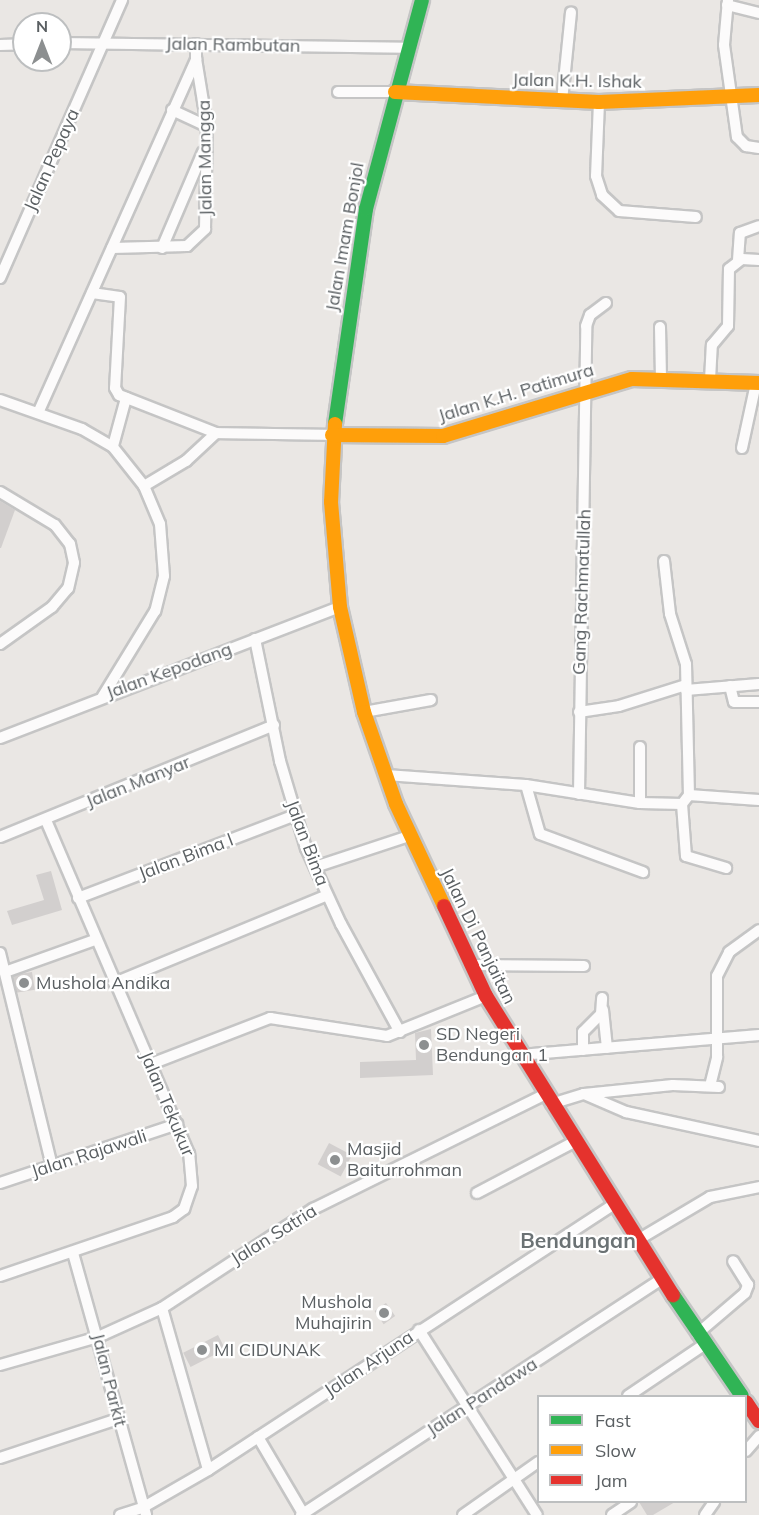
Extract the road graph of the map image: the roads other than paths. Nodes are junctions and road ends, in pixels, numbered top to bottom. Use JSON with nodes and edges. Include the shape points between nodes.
{"nodes":[{"id":1,"x":123,"y":0,"type":"edge"},
{"id":2,"x":422,"y":0,"type":"edge"},
{"id":3,"x":728,"y":3,"type":"edge"},
{"id":4,"x":571,"y":12,"type":"dead end"},
{"id":5,"x":759,"y":13,"type":"edge"},
{"id":6,"x":103,"y":41,"type":"junction"},
{"id":7,"x":72,"y":42,"type":"edge"},
{"id":8,"x":196,"y":44,"type":"junction"},
{"id":9,"x":406,"y":48,"type":"junction"},
{"id":10,"x":196,"y":59,"type":"junction"},
{"id":11,"x":338,"y":92,"type":"dead end"},
{"id":12,"x":395,"y":92,"type":"junction"},
{"id":13,"x":759,"y":95,"type":"edge"},
{"id":14,"x":730,"y":96,"type":"junction"},
{"id":15,"x":562,"y":101,"type":"junction"},
{"id":16,"x":599,"y":102,"type":"junction"},
{"id":17,"x":172,"y":110,"type":"junction"},
{"id":18,"x":207,"y":126,"type":"junction"},
{"id":19,"x":759,"y":148,"type":"edge"},
{"id":20,"x":205,"y":149,"type":"junction"},
{"id":21,"x":696,"y":217,"type":"dead end"},
{"id":22,"x":759,"y":226,"type":"edge"},
{"id":23,"x":112,"y":248,"type":"junction"},
{"id":24,"x":162,"y":248,"type":"junction"},
{"id":25,"x":738,"y":260,"type":"junction"},
{"id":26,"x":759,"y":260,"type":"edge"},
{"id":27,"x":0,"y":278,"type":"edge"},
{"id":28,"x":92,"y":293,"type":"junction"},
{"id":29,"x":606,"y":303,"type":"dead end"},
{"id":30,"x":660,"y":327,"type":"dead end"},
{"id":31,"x":661,"y":379,"type":"junction"},
{"id":32,"x":710,"y":380,"type":"junction"},
{"id":33,"x":757,"y":383,"type":"edge"},
{"id":34,"x":588,"y":390,"type":"junction"},
{"id":35,"x":126,"y":398,"type":"junction"},
{"id":36,"x":0,"y":400,"type":"edge"},
{"id":37,"x":38,"y":413,"type":"junction"},
{"id":38,"x":216,"y":433,"type":"junction"},
{"id":39,"x":332,"y":435,"type":"junction"},
{"id":40,"x":113,"y":446,"type":"junction"},
{"id":41,"x":742,"y":448,"type":"dead end"},
{"id":42,"x":144,"y":486,"type":"junction"},
{"id":43,"x":0,"y":492,"type":"edge"},
{"id":44,"x":664,"y":561,"type":"dead end"},
{"id":45,"x":340,"y":607,"type":"junction"},
{"id":46,"x":255,"y":639,"type":"junction"},
{"id":47,"x":0,"y":644,"type":"edge"},
{"id":48,"x":759,"y":684,"type":"edge"},
{"id":49,"x":730,"y":686,"type":"junction"},
{"id":50,"x":686,"y":687,"type":"junction"},
{"id":51,"x":102,"y":696,"type":"junction"},
{"id":52,"x":431,"y":700,"type":"dead end"},
{"id":53,"x":759,"y":702,"type":"edge"},
{"id":54,"x":364,"y":712,"type":"junction"},
{"id":55,"x":579,"y":712,"type":"junction"},
{"id":56,"x":274,"y":725,"type":"junction"},
{"id":57,"x":0,"y":738,"type":"edge"},
{"id":58,"x":640,"y":747,"type":"dead end"},
{"id":59,"x":386,"y":775,"type":"junction"},
{"id":60,"x":526,"y":785,"type":"junction"},
{"id":61,"x":579,"y":794,"type":"junction"},
{"id":62,"x":689,"y":795,"type":"junction"},
{"id":63,"x":759,"y":800,"type":"edge"},
{"id":64,"x":640,"y":803,"type":"junction"},
{"id":65,"x":681,"y":804,"type":"junction"},
{"id":66,"x":295,"y":815,"type":"junction"},
{"id":67,"x":46,"y":820,"type":"junction"},
{"id":68,"x":410,"y":836,"type":"junction"},
{"id":69,"x":0,"y":837,"type":"edge"},
{"id":70,"x":315,"y":867,"type":"junction"},
{"id":71,"x":726,"y":868,"type":"dead end"},
{"id":72,"x":643,"y":872,"type":"dead end"},
{"id":73,"x":327,"y":895,"type":"junction"},
{"id":74,"x":78,"y":898,"type":"junction"},
{"id":75,"x":759,"y":930,"type":"edge"},
{"id":76,"x":95,"y":940,"type":"junction"},
{"id":77,"x":0,"y":953,"type":"edge"},
{"id":78,"x":471,"y":965,"type":"junction"},
{"id":79,"x":584,"y":966,"type":"dead end"},
{"id":80,"x":5,"y":972,"type":"junction"},
{"id":81,"x":114,"y":983,"type":"junction"},
{"id":82,"x":486,"y":996,"type":"junction"},
{"id":83,"x":602,"y":998,"type":"dead end"},
{"id":84,"x":603,"y":1010,"type":"junction"},
{"id":85,"x":400,"y":1032,"type":"junction"},
{"id":86,"x":759,"y":1035,"type":"edge"},
{"id":87,"x":718,"y":1038,"type":"junction"},
{"id":88,"x":607,"y":1048,"type":"junction"},
{"id":89,"x":583,"y":1050,"type":"junction"},
{"id":90,"x":520,"y":1055,"type":"junction"},
{"id":91,"x":151,"y":1064,"type":"junction"},
{"id":92,"x":584,"y":1094,"type":"junction"},
{"id":93,"x":548,"y":1099,"type":"junction"},
{"id":94,"x":177,"y":1124,"type":"junction"},
{"id":95,"x":759,"y":1141,"type":"edge"},
{"id":96,"x":574,"y":1142,"type":"junction"},
{"id":97,"x":52,"y":1167,"type":"junction"},
{"id":98,"x":0,"y":1183,"type":"edge"},
{"id":99,"x":759,"y":1187,"type":"edge"},
{"id":100,"x":477,"y":1193,"type":"dead end"},
{"id":101,"x":614,"y":1204,"type":"junction"},
{"id":102,"x":636,"y":1241,"type":"junction"},
{"id":103,"x":72,"y":1253,"type":"junction"},
{"id":104,"x":733,"y":1261,"type":"dead end"},
{"id":105,"x":0,"y":1276,"type":"edge"},
{"id":106,"x":662,"y":1279,"type":"junction"},
{"id":107,"x":162,"y":1308,"type":"junction"},
{"id":108,"x":419,"y":1330,"type":"junction"},
{"id":109,"x":98,"y":1337,"type":"junction"},
{"id":110,"x":701,"y":1339,"type":"junction"},
{"id":111,"x":0,"y":1365,"type":"edge"},
{"id":112,"x":629,"y":1395,"type":"edge"},
{"id":113,"x":741,"y":1395,"type":"edge"},
{"id":114,"x":470,"y":1405,"type":"junction"},
{"id":115,"x":747,"y":1405,"type":"edge"},
{"id":116,"x":118,"y":1419,"type":"junction"},
{"id":117,"x":753,"y":1420,"type":"edge"},
{"id":118,"x":759,"y":1436,"type":"edge"},
{"id":119,"x":258,"y":1437,"type":"junction"},
{"id":120,"x":747,"y":1450,"type":"edge"},
{"id":121,"x":0,"y":1458,"type":"edge"},
{"id":122,"x":537,"y":1463,"type":"edge"},
{"id":123,"x":208,"y":1470,"type":"junction"},
{"id":124,"x":515,"y":1479,"type":"junction"},
{"id":125,"x":630,"y":1503,"type":"edge"},
{"id":126,"x":144,"y":1512,"type":"edge"},
{"id":127,"x":120,"y":1515,"type":"edge"},
{"id":128,"x":303,"y":1515,"type":"edge"},
{"id":129,"x":463,"y":1515,"type":"edge"},
{"id":130,"x":537,"y":1515,"type":"edge"},
{"id":131,"x":612,"y":1515,"type":"edge"}],
"edges":[{"from":1,"to":6,"type":"street","name":"Jalan Pepaya"},
{"from":2,"to":9,"type":"street","name":"Jalan Imam Bonjol"},
{"from":3,"to":5,"type":"street"},
{"from":3,"to":14,"type":"street","via":[[724,45]]},
{"from":4,"to":15,"type":"street"},
{"from":6,"to":7,"type":"street","name":"Jalan Rambutan"},
{"from":6,"to":8,"type":"street","name":"Jalan Rambutan"},
{"from":6,"to":27,"type":"street","name":"Jalan Pepaya"},
{"from":8,"to":9,"type":"street","name":"Jalan Rambutan"},
{"from":8,"to":10,"type":"street","name":"Jalan Mangga"},
{"from":9,"to":12,"type":"street","name":"Jalan Imam Bonjol"},
{"from":10,"to":17,"type":"street"},
{"from":10,"to":18,"type":"street","name":"Jalan Mangga"},
{"from":11,"to":12,"type":"street"},
{"from":12,"to":15,"type":"street","name":"Jalan K.H. Ishak"},
{"from":12,"to":39,"type":"street","name":"Jalan Imam Bonjol","via":[[366,209]]},
{"from":13,"to":14,"type":"street","name":"Jalan K.H. Ishak"},
{"from":14,"to":16,"type":"street","name":"Jalan K.H. Ishak"},
{"from":14,"to":19,"type":"street","via":[[737,137],[746,146]]},
{"from":15,"to":16,"type":"street","name":"Jalan K.H. Ishak"},
{"from":16,"to":21,"type":"street","via":[[596,176],[602,195],[620,211]]},
{"from":17,"to":18,"type":"street"},
{"from":17,"to":23,"type":"street"},
{"from":18,"to":20,"type":"street","name":"Jalan Mangga"},
{"from":20,"to":24,"type":"street"},
{"from":20,"to":24,"type":"street","name":"Jalan Mangga","via":[[205,229],[187,246]]},
{"from":22,"to":25,"type":"street","via":[[740,232]]},
{"from":23,"to":24,"type":"street","name":"Jalan Mangga"},
{"from":23,"to":28,"type":"street"},
{"from":25,"to":26,"type":"street"},
{"from":25,"to":32,"type":"street","via":[[729,269],[728,326],[712,345]]},
{"from":28,"to":35,"type":"street","via":[[119,296],[116,392]]},
{"from":28,"to":37,"type":"street"},
{"from":29,"to":34,"type":"street","name":"Gang Rachmatullah","via":[[590,315],[586,326]]},
{"from":30,"to":31,"type":"street"},
{"from":31,"to":32,"type":"street","name":"Jalan K.H. Patimura"},
{"from":31,"to":34,"type":"street","name":"Jalan K.H. Patimura","via":[[618,381]]},
{"from":32,"to":33,"type":"street","name":"Jalan K.H. Patimura"},
{"from":33,"to":41,"type":"street"},
{"from":34,"to":39,"type":"street","name":"Jalan K.H. Patimura","via":[[443,436]]},
{"from":34,"to":55,"type":"street","name":"Gang Rachmatullah"},
{"from":35,"to":38,"type":"street"},
{"from":35,"to":40,"type":"street"},
{"from":36,"to":37,"type":"street"},
{"from":37,"to":40,"type":"street"},
{"from":38,"to":39,"type":"street"},
{"from":38,"to":42,"type":"street","via":[[186,461]]},
{"from":39,"to":45,"type":"street","name":"Jalan Di Panjaitan","via":[[331,502]]},
{"from":40,"to":42,"type":"street"},
{"from":42,"to":51,"type":"street","via":[[163,539],[161,594],[149,623]]},
{"from":43,"to":47,"type":"street","via":[[55,525],[70,544],[74,563],[68,588],[52,607]]},
{"from":44,"to":50,"type":"street"},
{"from":45,"to":46,"type":"street","name":"Jalan Kepodang"},
{"from":45,"to":54,"type":"street","name":"Jalan Di Panjaitan"},
{"from":46,"to":51,"type":"street","name":"Jalan Kepodang"},
{"from":46,"to":56,"type":"street","name":"Jalan Bima"},
{"from":48,"to":49,"type":"street"},
{"from":49,"to":50,"type":"street"},
{"from":49,"to":53,"type":"street","via":[[734,702]]},
{"from":50,"to":55,"type":"street","via":[[619,706]]},
{"from":50,"to":62,"type":"street"},
{"from":51,"to":57,"type":"street","name":"Jalan Kepodang"},
{"from":52,"to":54,"type":"street"},
{"from":54,"to":59,"type":"street","name":"Jalan Di Panjaitan"},
{"from":55,"to":61,"type":"street","name":"Gang Rachmatullah"},
{"from":56,"to":66,"type":"street","name":"Jalan Bima"},
{"from":56,"to":67,"type":"street","name":"Jalan Manyar"},
{"from":58,"to":64,"type":"street"},
{"from":59,"to":60,"type":"street"},
{"from":59,"to":68,"type":"street","name":"Jalan Di Panjaitan"},
{"from":60,"to":61,"type":"street"},
{"from":60,"to":72,"type":"street","via":[[540,834]]},
{"from":61,"to":64,"type":"street"},
{"from":62,"to":63,"type":"street"},
{"from":62,"to":65,"type":"street"},
{"from":64,"to":65,"type":"street"},
{"from":65,"to":71,"type":"street","via":[[686,856]]},
{"from":66,"to":70,"type":"street","name":"Jalan Bima"},
{"from":66,"to":74,"type":"street","name":"Jalan Bima I"},
{"from":67,"to":69,"type":"street","name":"Jalan Manyar"},
{"from":67,"to":74,"type":"street","name":"Jalan Tekukur"},
{"from":68,"to":70,"type":"street"},
{"from":68,"to":78,"type":"street","name":"Jalan Di Panjaitan"},
{"from":70,"to":73,"type":"street","name":"Jalan Bima"},
{"from":73,"to":81,"type":"street"},
{"from":73,"to":85,"type":"street","name":"Jalan Bima"},
{"from":74,"to":76,"type":"street","name":"Jalan Tekukur"},
{"from":75,"to":87,"type":"street","via":[[729,952],[719,969]]},
{"from":76,"to":80,"type":"street"},
{"from":76,"to":81,"type":"street","name":"Jalan Tekukur"},
{"from":77,"to":80,"type":"street"},
{"from":78,"to":79,"type":"street"},
{"from":78,"to":82,"type":"street","name":"Jalan Di Panjaitan"},
{"from":80,"to":97,"type":"street"},
{"from":81,"to":91,"type":"street","name":"Jalan Tekukur"},
{"from":82,"to":85,"type":"street"},
{"from":82,"to":90,"type":"street","name":"Jalan Di Panjaitan"},
{"from":83,"to":84,"type":"street"},
{"from":84,"to":88,"type":"street"},
{"from":84,"to":89,"type":"street","via":[[584,1029]]},
{"from":85,"to":91,"type":"street","via":[[371,1037],[270,1018]]},
{"from":86,"to":87,"type":"street"},
{"from":87,"to":88,"type":"street"},
{"from":87,"to":92,"type":"street","name":"Jalan Satria","via":[[714,1087],[673,1085]]},
{"from":88,"to":89,"type":"street"},
{"from":89,"to":90,"type":"street"},
{"from":90,"to":93,"type":"street","name":"Jalan Di Panjaitan"},
{"from":91,"to":94,"type":"street","name":"Jalan Tekukur"},
{"from":92,"to":93,"type":"street","name":"Jalan Satria"},
{"from":92,"to":95,"type":"street","via":[[626,1112]]},
{"from":93,"to":96,"type":"street","name":"Jalan Di Panjaitan"},
{"from":93,"to":107,"type":"street","name":"Jalan Satria","via":[[313,1209]]},
{"from":94,"to":97,"type":"street","name":"Jalan Rajawali"},
{"from":94,"to":103,"type":"street","name":"Jalan Tekukur","via":[[192,1166],[190,1200],[184,1209]]},
{"from":96,"to":100,"type":"street"},
{"from":96,"to":101,"type":"street","name":"Jalan Di Panjaitan"},
{"from":97,"to":98,"type":"street","name":"Jalan Rajawali"},
{"from":99,"to":102,"type":"street","via":[[711,1197]]},
{"from":101,"to":102,"type":"street","name":"Jalan Di Panjaitan"},
{"from":101,"to":108,"type":"street","name":"Jalan Arjuna"},
{"from":102,"to":106,"type":"street","name":"Jalan Di Panjaitan"},
{"from":103,"to":105,"type":"street","name":"Jalan Tekukur"},
{"from":103,"to":109,"type":"street","name":"Jalan Parkit"},
{"from":104,"to":110,"type":"street","via":[[747,1290]]},
{"from":106,"to":110,"type":"street","name":"Jalan Di Panjaitan"},
{"from":106,"to":114,"type":"street","name":"Jalan Pandawa"},
{"from":107,"to":109,"type":"street","name":"Jalan Satria"},
{"from":107,"to":123,"type":"street"},
{"from":108,"to":114,"type":"street"},
{"from":108,"to":119,"type":"street","name":"Jalan Arjuna"},
{"from":109,"to":111,"type":"street","name":"Jalan Satria"},
{"from":109,"to":116,"type":"street","name":"Jalan Parkit"},
{"from":110,"to":112,"type":"street"},
{"from":110,"to":113,"type":"street","name":"Jalan Di Panjaitan"},
{"from":114,"to":124,"type":"street"},
{"from":114,"to":128,"type":"street","name":"Jalan Pandawa"},
{"from":115,"to":117,"type":"street"},
{"from":116,"to":121,"type":"street"},
{"from":116,"to":126,"type":"street","name":"Jalan Parkit"},
{"from":118,"to":120,"type":"street"},
{"from":119,"to":123,"type":"street","name":"Jalan Arjuna"},
{"from":119,"to":128,"type":"street"},
{"from":122,"to":124,"type":"street"},
{"from":123,"to":126,"type":"street","name":"Jalan Arjuna"},
{"from":124,"to":129,"type":"street"},
{"from":124,"to":130,"type":"street"},
{"from":125,"to":131,"type":"street"},
{"from":126,"to":127,"type":"street","name":"Jalan Arjuna"}]}
